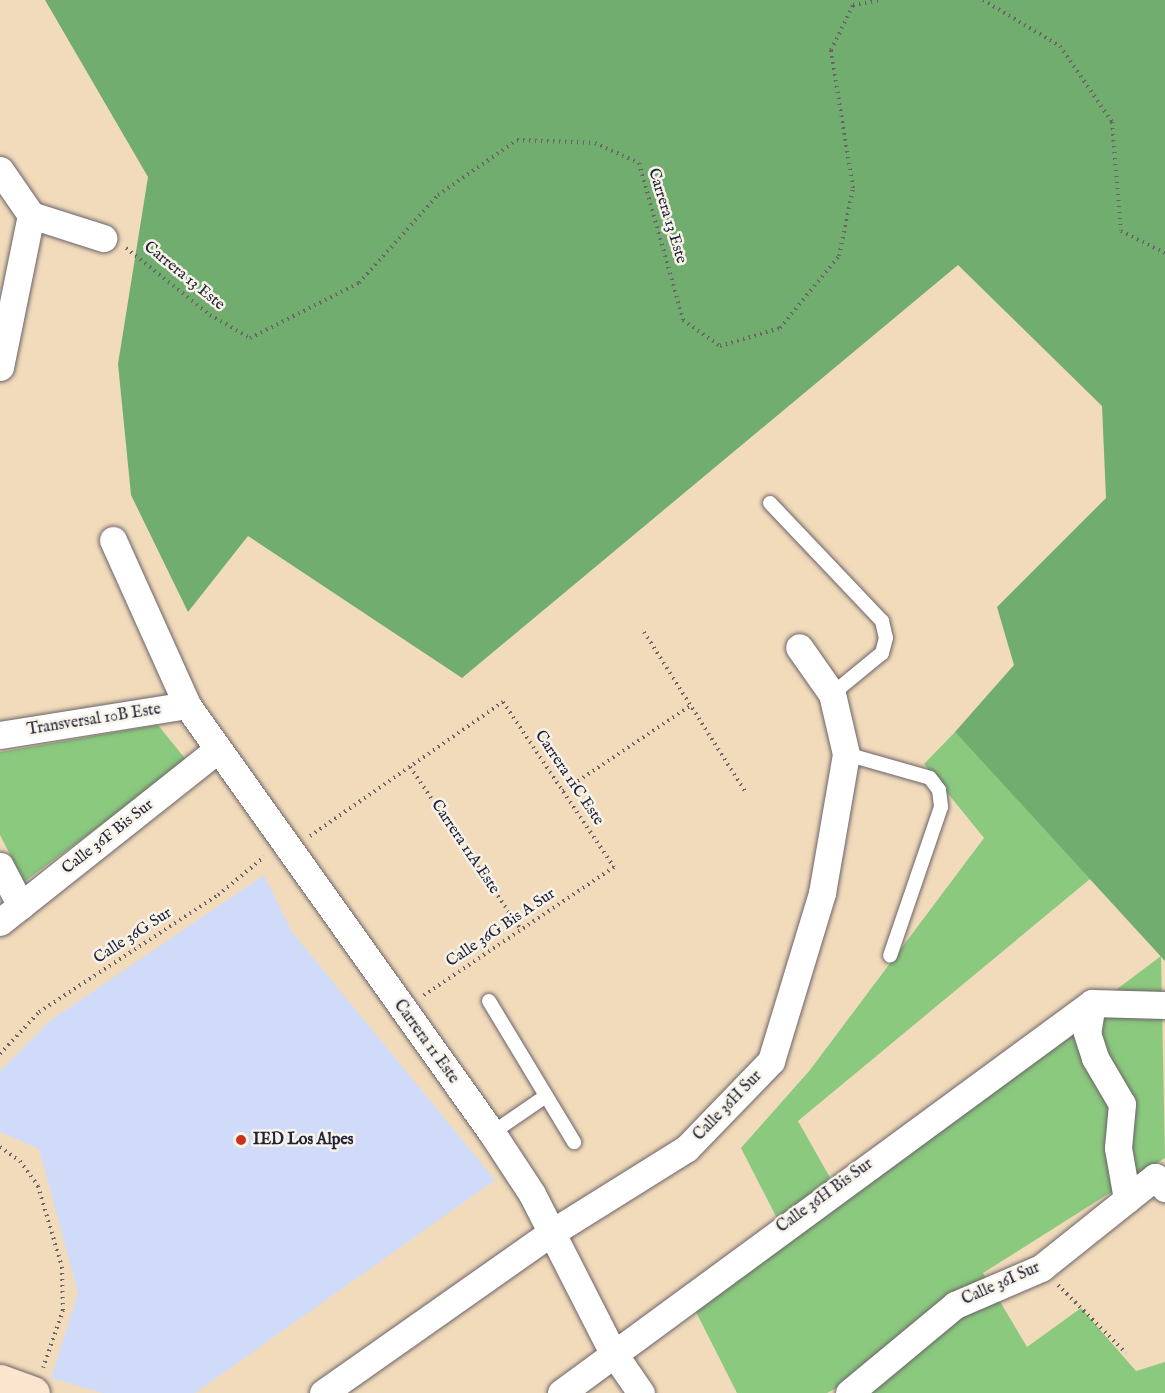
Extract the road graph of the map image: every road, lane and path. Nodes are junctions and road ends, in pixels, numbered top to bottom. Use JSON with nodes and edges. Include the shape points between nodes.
{"nodes":[{"id":1,"x":881,"y":0,"type":"edge"},
{"id":2,"x":983,"y":0,"type":"edge"},
{"id":3,"x":0,"y":170,"type":"edge"},
{"id":4,"x":31,"y":215,"type":"junction"},
{"id":5,"x":103,"y":238,"type":"joint"},
{"id":6,"x":1165,"y":253,"type":"edge"},
{"id":7,"x":0,"y":367,"type":"edge"},
{"id":8,"x":770,"y":503,"type":"dead end"},
{"id":9,"x":113,"y":540,"type":"dead end"},
{"id":10,"x":644,"y":632,"type":"dead end"},
{"id":11,"x":799,"y":647,"type":"dead end"},
{"id":12,"x":832,"y":694,"type":"junction"},
{"id":13,"x":503,"y":702,"type":"joint"},
{"id":14,"x":187,"y":705,"type":"junction"},
{"id":15,"x":690,"y":706,"type":"junction"},
{"id":16,"x":0,"y":735,"type":"edge"},
{"id":17,"x":216,"y":751,"type":"junction"},
{"id":18,"x":846,"y":754,"type":"junction"},
{"id":19,"x":411,"y":767,"type":"junction"},
{"id":20,"x":563,"y":790,"type":"junction"},
{"id":21,"x":746,"y":793,"type":"dead end"},
{"id":22,"x":287,"y":846,"type":"junction"},
{"id":23,"x":0,"y":866,"type":"edge"},
{"id":24,"x":614,"y":867,"type":"joint"},
{"id":25,"x":21,"y":906,"type":"junction"},
{"id":26,"x":0,"y":922,"type":"edge"},
{"id":27,"x":520,"y":928,"type":"junction"},
{"id":28,"x":890,"y":956,"type":"dead end"},
{"id":29,"x":489,"y":1000,"type":"dead end"},
{"id":30,"x":1092,"y":1004,"type":"junction"},
{"id":31,"x":1165,"y":1005,"type":"edge"},
{"id":32,"x":402,"y":1011,"type":"junction"},
{"id":33,"x":0,"y":1054,"type":"edge"},
{"id":34,"x":546,"y":1096,"type":"junction"},
{"id":35,"x":492,"y":1133,"type":"junction"},
{"id":36,"x":574,"y":1142,"type":"dead end"},
{"id":37,"x":0,"y":1147,"type":"edge"},
{"id":38,"x":1160,"y":1183,"type":"edge"},
{"id":39,"x":1127,"y":1199,"type":"junction"},
{"id":40,"x":551,"y":1233,"type":"junction"},
{"id":41,"x":1041,"y":1268,"type":"junction"},
{"id":42,"x":612,"y":1352,"type":"junction"},
{"id":43,"x":1126,"y":1353,"type":"dead end"},
{"id":44,"x":0,"y":1381,"type":"edge"},
{"id":45,"x":37,"y":1384,"type":"edge"},
{"id":46,"x":323,"y":1393,"type":"edge"},
{"id":47,"x":561,"y":1393,"type":"edge"},
{"id":48,"x":641,"y":1393,"type":"edge"},
{"id":49,"x":849,"y":1393,"type":"edge"}],
"edges":[{"from":1,"to":5,"type":"path","name":"Carrera 13 Este","via":[[853,5],[831,50],[853,188],[839,256],[780,327],[720,346],[683,320],[639,163],[596,143],[517,140],[438,195],[359,283],[250,338],[210,315],[134,251]]},
{"from":2,"to":6,"type":"path","via":[[1060,46],[1112,122],[1121,231]]},
{"from":3,"to":4,"type":"street"},
{"from":4,"to":5,"type":"street"},
{"from":4,"to":7,"type":"street"},
{"from":8,"to":12,"type":"lane","via":[[882,621],[886,638],[882,653]]},
{"from":9,"to":14,"type":"street","name":"Carrera 11 Este"},
{"from":10,"to":15,"type":"path"},
{"from":11,"to":12,"type":"street","name":"Calle 36H Sur"},
{"from":12,"to":18,"type":"street","name":"Calle 36H Sur"},
{"from":13,"to":19,"type":"path","name":"Calle 36G Sur"},
{"from":13,"to":20,"type":"path","name":"Carrera 11C Este"},
{"from":14,"to":16,"type":"street","name":"Transversal 10B Este"},
{"from":14,"to":17,"type":"street","name":"Carrera 11 Este"},
{"from":15,"to":20,"type":"path"},
{"from":15,"to":21,"type":"path"},
{"from":17,"to":22,"type":"street","name":"Carrera 11 Este"},
{"from":17,"to":25,"type":"street","name":"Calle 36F Bis Sur"},
{"from":18,"to":28,"type":"lane","via":[[930,778],[939,790],[941,807]]},
{"from":18,"to":40,"type":"street","name":"Calle 36H Sur","via":[[822,893],[771,1061],[687,1148]]},
{"from":19,"to":22,"type":"path","name":"Calle 36G Sur"},
{"from":19,"to":27,"type":"path","name":"Carrera 11A Este"},
{"from":20,"to":24,"type":"path","name":"Carrera 11C Este"},
{"from":22,"to":32,"type":"street","name":"Carrera 11 Este"},
{"from":22,"to":33,"type":"path","name":"Calle 36G Sur","via":[[39,1012]]},
{"from":23,"to":25,"type":"street"},
{"from":24,"to":27,"type":"path","name":"Calle 36G Bis A Sur"},
{"from":25,"to":26,"type":"street","name":"Calle 36F Bis Sur"},
{"from":27,"to":32,"type":"path","name":"Calle 36G Bis A Sur"},
{"from":29,"to":34,"type":"lane"},
{"from":30,"to":31,"type":"street"},
{"from":30,"to":39,"type":"street","via":[[1089,1041],[1122,1104],[1119,1174]]},
{"from":30,"to":42,"type":"street","name":"Calle 36H Bis Sur"},
{"from":32,"to":35,"type":"street","name":"Carrera 11 Este"},
{"from":34,"to":35,"type":"lane"},
{"from":34,"to":36,"type":"lane"},
{"from":35,"to":40,"type":"street","name":"Carrera 11 Este"},
{"from":37,"to":45,"type":"path","via":[[20,1161],[38,1186],[62,1267],[63,1310]]},
{"from":38,"to":39,"type":"street","name":"Calle 36I Sur"},
{"from":39,"to":41,"type":"street","name":"Calle 36I Sur"},
{"from":40,"to":42,"type":"street","name":"Carrera 11 Este"},
{"from":40,"to":46,"type":"street","name":"Calle 36H Sur"},
{"from":41,"to":43,"type":"path"},
{"from":41,"to":49,"type":"street","name":"Calle 36I Sur","via":[[956,1305]]},
{"from":42,"to":47,"type":"street","name":"Calle 36H Bis Sur"},
{"from":42,"to":48,"type":"street","name":"Carrera 11 Este"},
{"from":44,"to":45,"type":"main road"}]}
